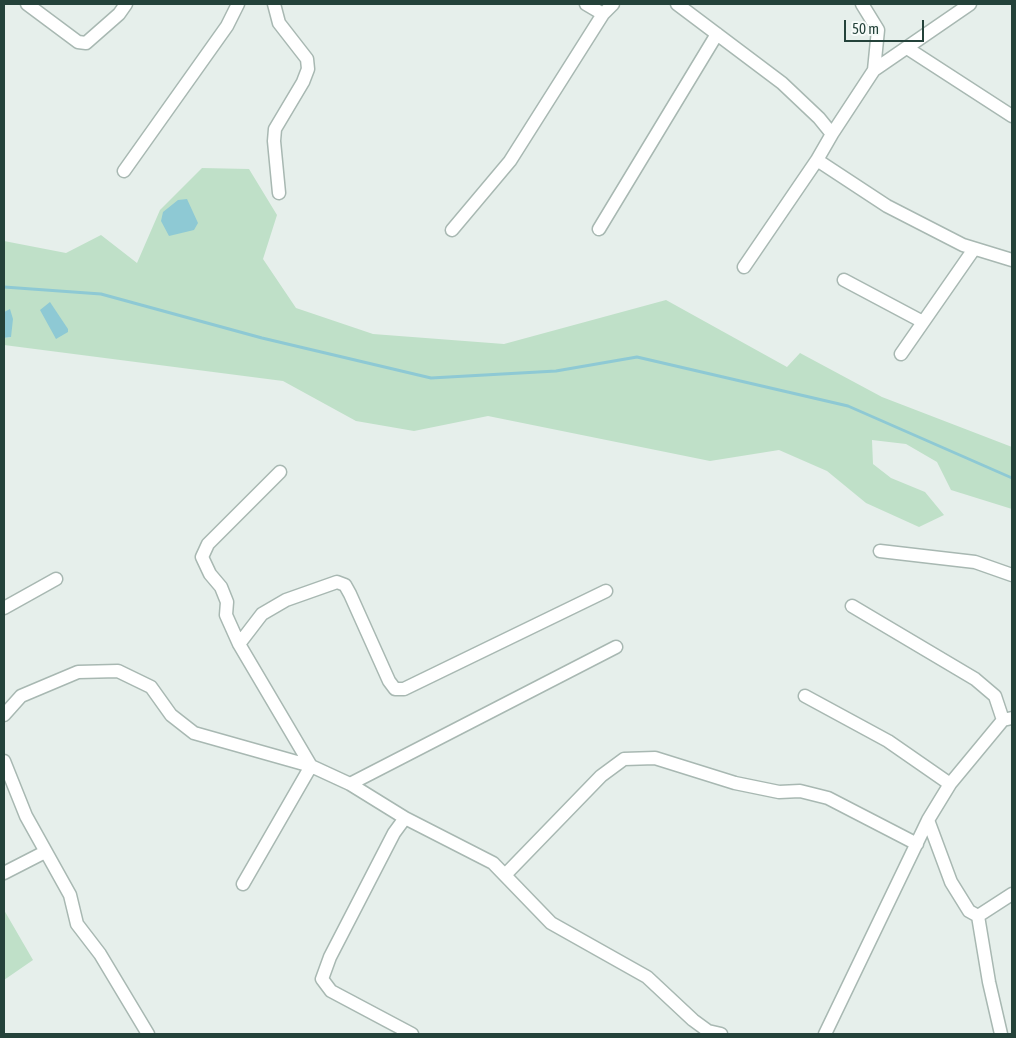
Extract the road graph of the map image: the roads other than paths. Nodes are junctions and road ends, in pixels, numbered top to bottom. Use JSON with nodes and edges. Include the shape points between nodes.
{"nodes":[{"id":1,"x":27,"y":4,"type":"edge"},
{"id":2,"x":126,"y":4,"type":"edge"},
{"id":3,"x":238,"y":4,"type":"edge"},
{"id":4,"x":274,"y":4,"type":"edge"},
{"id":5,"x":586,"y":4,"type":"edge"},
{"id":6,"x":613,"y":4,"type":"edge"},
{"id":7,"x":677,"y":4,"type":"edge"},
{"id":8,"x":862,"y":4,"type":"edge"},
{"id":9,"x":970,"y":4,"type":"edge"},
{"id":10,"x":602,"y":14,"type":"junction"},
{"id":11,"x":717,"y":34,"type":"junction"},
{"id":12,"x":907,"y":48,"type":"junction"},
{"id":13,"x":874,"y":70,"type":"junction"},
{"id":14,"x":1012,"y":116,"type":"edge"},
{"id":15,"x":832,"y":134,"type":"junction"},
{"id":16,"x":817,"y":160,"type":"junction"},
{"id":17,"x":124,"y":171,"type":"dead end"},
{"id":18,"x":279,"y":194,"type":"dead end"},
{"id":19,"x":599,"y":229,"type":"dead end"},
{"id":20,"x":452,"y":230,"type":"dead end"},
{"id":21,"x":974,"y":249,"type":"junction"},
{"id":22,"x":1012,"y":260,"type":"edge"},
{"id":23,"x":744,"y":267,"type":"dead end"},
{"id":24,"x":844,"y":280,"type":"dead end"},
{"id":25,"x":924,"y":322,"type":"junction"},
{"id":26,"x":901,"y":354,"type":"dead end"},
{"id":27,"x":280,"y":472,"type":"dead end"},
{"id":28,"x":880,"y":552,"type":"dead end"},
{"id":29,"x":1012,"y":575,"type":"edge"},
{"id":30,"x":56,"y":578,"type":"dead end"},
{"id":31,"x":606,"y":591,"type":"dead end"},
{"id":32,"x":852,"y":606,"type":"dead end"},
{"id":33,"x":4,"y":608,"type":"edge"},
{"id":34,"x":239,"y":644,"type":"junction"},
{"id":35,"x":616,"y":647,"type":"dead end"},
{"id":36,"x":805,"y":696,"type":"dead end"},
{"id":37,"x":4,"y":715,"type":"edge"},
{"id":38,"x":1007,"y":719,"type":"edge"},
{"id":39,"x":4,"y":761,"type":"edge"},
{"id":40,"x":311,"y":766,"type":"junction"},
{"id":41,"x":350,"y":784,"type":"junction"},
{"id":42,"x":950,"y":784,"type":"junction"},
{"id":43,"x":405,"y":818,"type":"junction"},
{"id":44,"x":928,"y":820,"type":"junction"},
{"id":45,"x":917,"y":844,"type":"junction"},
{"id":46,"x":45,"y":852,"type":"junction"},
{"id":47,"x":4,"y":873,"type":"edge"},
{"id":48,"x":505,"y":875,"type":"junction"},
{"id":49,"x":243,"y":884,"type":"dead end"},
{"id":50,"x":1012,"y":894,"type":"edge"},
{"id":51,"x":978,"y":916,"type":"junction"},
{"id":52,"x":712,"y":1033,"type":"edge"},
{"id":53,"x":148,"y":1034,"type":"edge"},
{"id":54,"x":412,"y":1034,"type":"edge"},
{"id":55,"x":825,"y":1034,"type":"edge"},
{"id":56,"x":1001,"y":1034,"type":"edge"}],
"edges":[{"from":1,"to":2,"type":"street","via":[[78,42],[86,44]]},
{"from":3,"to":17,"type":"street","via":[[227,26]]},
{"from":4,"to":18,"type":"street","via":[[278,23],[307,59],[308,69],[275,129]]},
{"from":5,"to":10,"type":"street"},
{"from":6,"to":10,"type":"street"},
{"from":7,"to":11,"type":"street"},
{"from":8,"to":13,"type":"street","via":[[878,30]]},
{"from":9,"to":12,"type":"street"},
{"from":10,"to":20,"type":"street","via":[[510,161]]},
{"from":11,"to":15,"type":"street","via":[[802,101]]},
{"from":11,"to":19,"type":"street"},
{"from":12,"to":13,"type":"street"},
{"from":12,"to":14,"type":"street"},
{"from":13,"to":15,"type":"street"},
{"from":15,"to":16,"type":"street"},
{"from":16,"to":21,"type":"street","via":[[886,206]]},
{"from":16,"to":23,"type":"street"},
{"from":21,"to":22,"type":"street"},
{"from":21,"to":25,"type":"street"},
{"from":24,"to":25,"type":"street"},
{"from":25,"to":26,"type":"street"},
{"from":27,"to":34,"type":"street","via":[[208,544],[202,557],[221,587],[226,615]]},
{"from":28,"to":29,"type":"street","via":[[974,562]]},
{"from":30,"to":33,"type":"street"},
{"from":31,"to":34,"type":"street","via":[[404,689],[395,689],[389,681],[350,594],[345,585],[336,582],[286,600],[262,614]]},
{"from":32,"to":38,"type":"street","via":[[975,679],[995,696]]},
{"from":34,"to":40,"type":"street"},
{"from":35,"to":41,"type":"street"},
{"from":36,"to":42,"type":"street","via":[[888,742]]},
{"from":37,"to":40,"type":"street","via":[[21,696],[78,672],[118,671],[151,687],[171,716],[194,733]]},
{"from":38,"to":42,"type":"street"},
{"from":39,"to":46,"type":"street","via":[[26,816]]},
{"from":40,"to":41,"type":"street"},
{"from":40,"to":49,"type":"street"},
{"from":41,"to":43,"type":"street"},
{"from":42,"to":44,"type":"street"},
{"from":43,"to":48,"type":"street","via":[[493,863]]},
{"from":43,"to":54,"type":"street","via":[[394,833],[330,957],[322,979],[331,991]]},
{"from":44,"to":45,"type":"street"},
{"from":44,"to":51,"type":"street","via":[[952,882],[968,911]]},
{"from":45,"to":48,"type":"street","via":[[828,798],[735,783],[655,758],[624,760],[601,776]]},
{"from":45,"to":55,"type":"street"},
{"from":46,"to":47,"type":"street"},
{"from":46,"to":53,"type":"street","via":[[70,895],[77,924],[104,960]]},
{"from":48,"to":52,"type":"street","via":[[551,923],[646,977]]},
{"from":50,"to":51,"type":"street"},
{"from":51,"to":56,"type":"street"}]}
